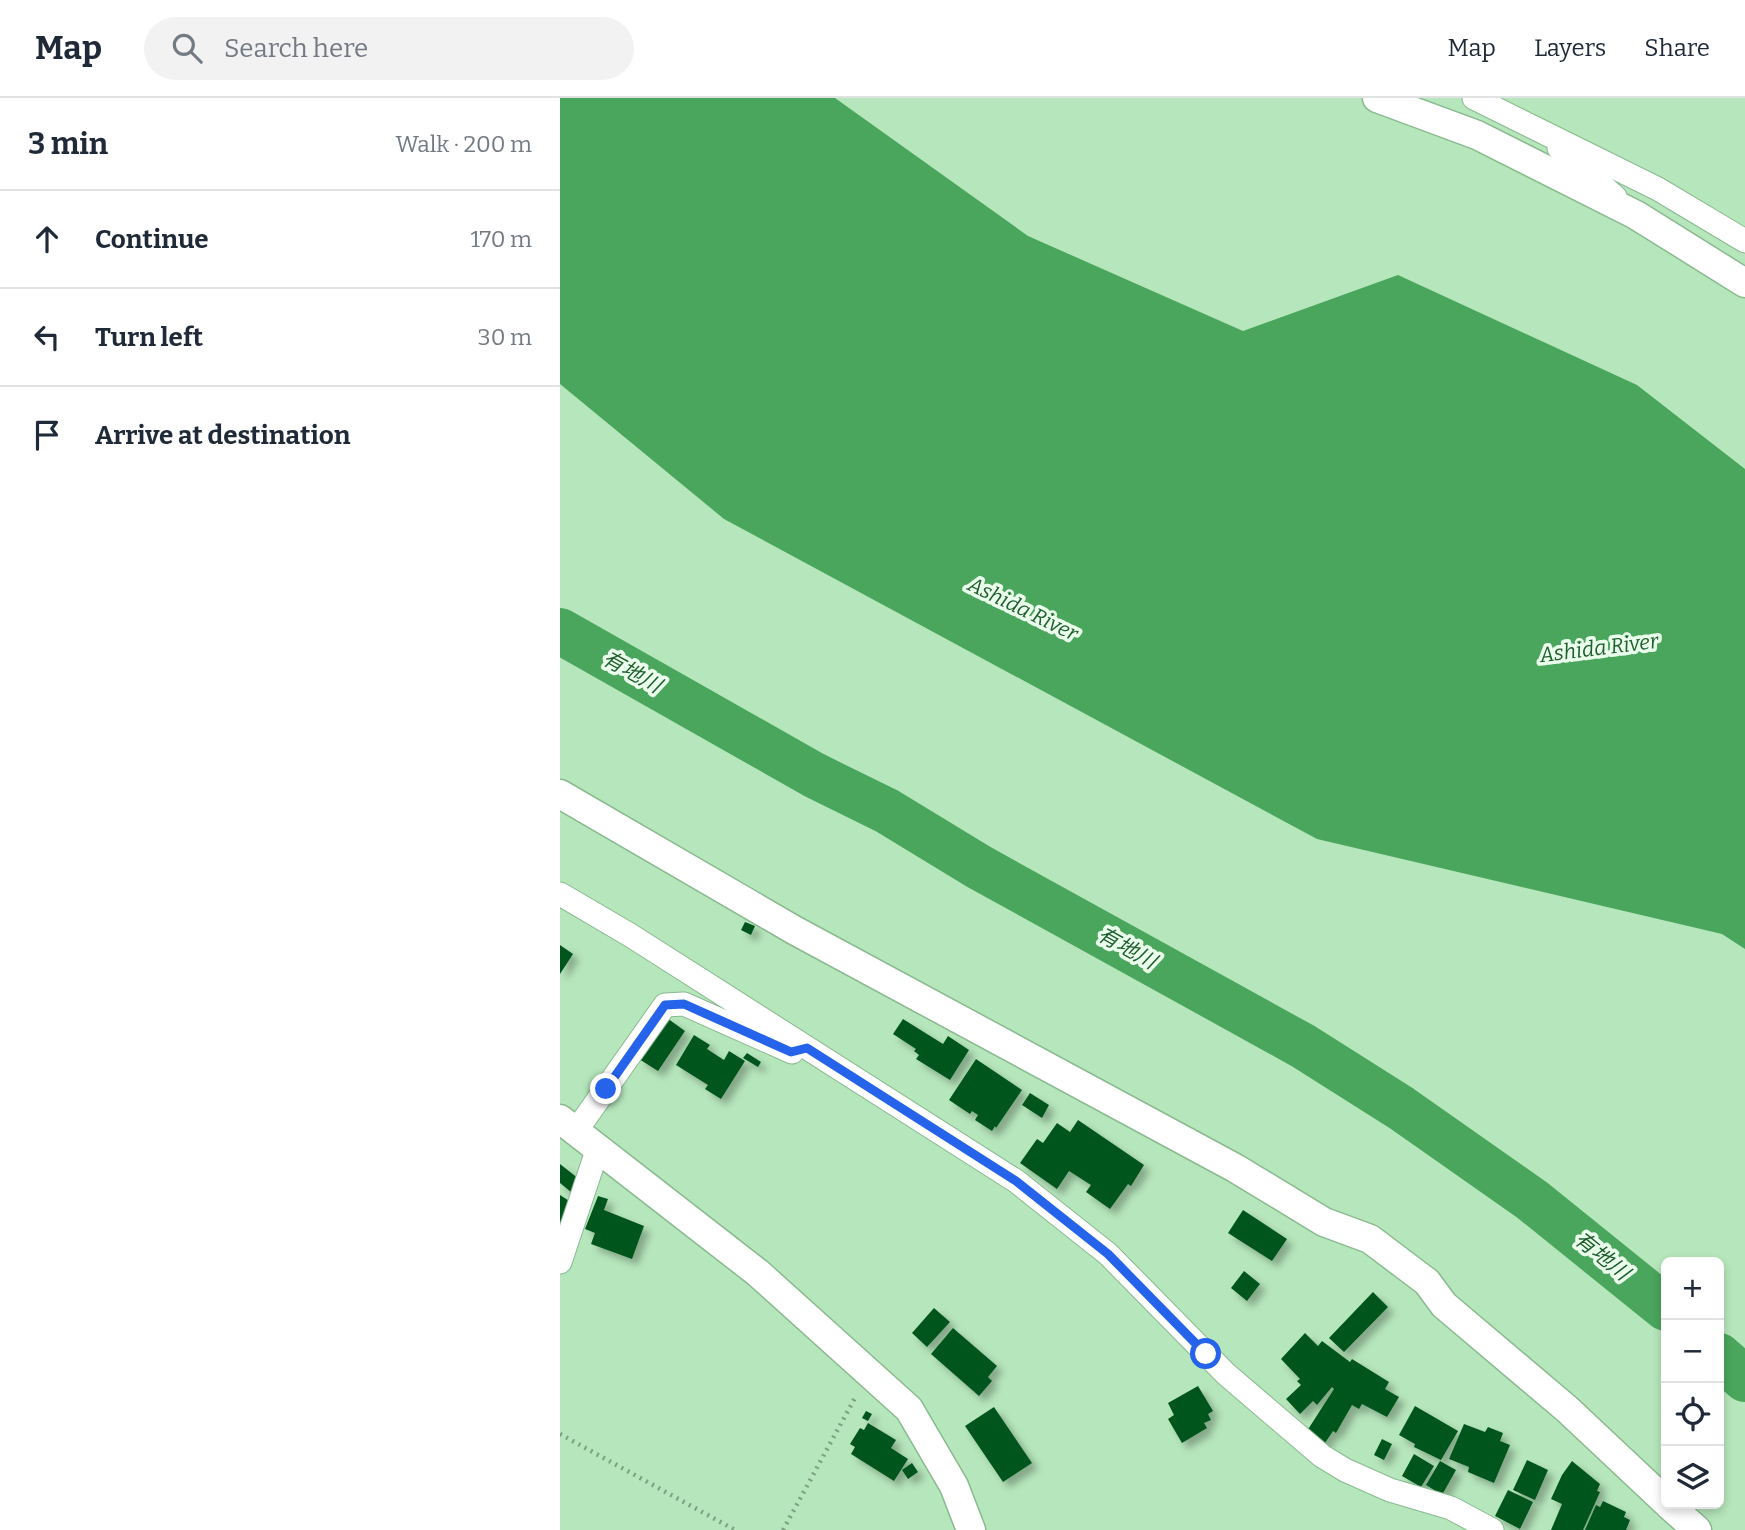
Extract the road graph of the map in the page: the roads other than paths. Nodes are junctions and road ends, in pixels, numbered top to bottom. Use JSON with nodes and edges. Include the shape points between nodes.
{"nodes":[{"id":1,"x":1377,"y":98,"type":"edge"},
{"id":2,"x":1479,"y":99,"type":"edge"},
{"id":3,"x":1532,"y":125,"type":"junction"},
{"id":4,"x":1636,"y":215,"type":"junction"},
{"id":5,"x":1745,"y":241,"type":"edge"},
{"id":6,"x":1745,"y":283,"type":"edge"},
{"id":7,"x":560,"y":794,"type":"edge"},
{"id":8,"x":560,"y":894,"type":"edge"},
{"id":9,"x":807,"y":1048,"type":"junction"},
{"id":10,"x":568,"y":1125,"type":"edge"},
{"id":11,"x":598,"y":1148,"type":"junction"},
{"id":12,"x":560,"y":1262,"type":"edge"},
{"id":13,"x":1661,"y":1497,"type":"edge"},
{"id":14,"x":1674,"y":1509,"type":"edge"},
{"id":15,"x":971,"y":1530,"type":"edge"},
{"id":16,"x":1492,"y":1530,"type":"edge"},
{"id":17,"x":1697,"y":1530,"type":"edge"}],
"edges":[{"from":1,"to":4,"type":"street","via":[[1477,135]]},
{"from":2,"to":3,"type":"street"},
{"from":3,"to":4,"type":"street"},
{"from":3,"to":5,"type":"street","via":[[1658,189]]},
{"from":4,"to":6,"type":"street"},
{"from":7,"to":13,"type":"street","via":[[794,930],[1235,1168],[1324,1222],[1370,1239],[1427,1282],[1444,1305],[1567,1409]]},
{"from":8,"to":9,"type":"street"},
{"from":9,"to":10,"type":"street","via":[[791,1052],[684,1004],[665,1005]]},
{"from":9,"to":16,"type":"street","via":[[1016,1181],[1108,1254],[1226,1374],[1322,1455],[1390,1490],[1451,1508]]},
{"from":10,"to":11,"type":"street"},
{"from":11,"to":12,"type":"street"},
{"from":11,"to":15,"type":"street","via":[[758,1273],[909,1409],[954,1486]]},
{"from":14,"to":17,"type":"street"}]}
